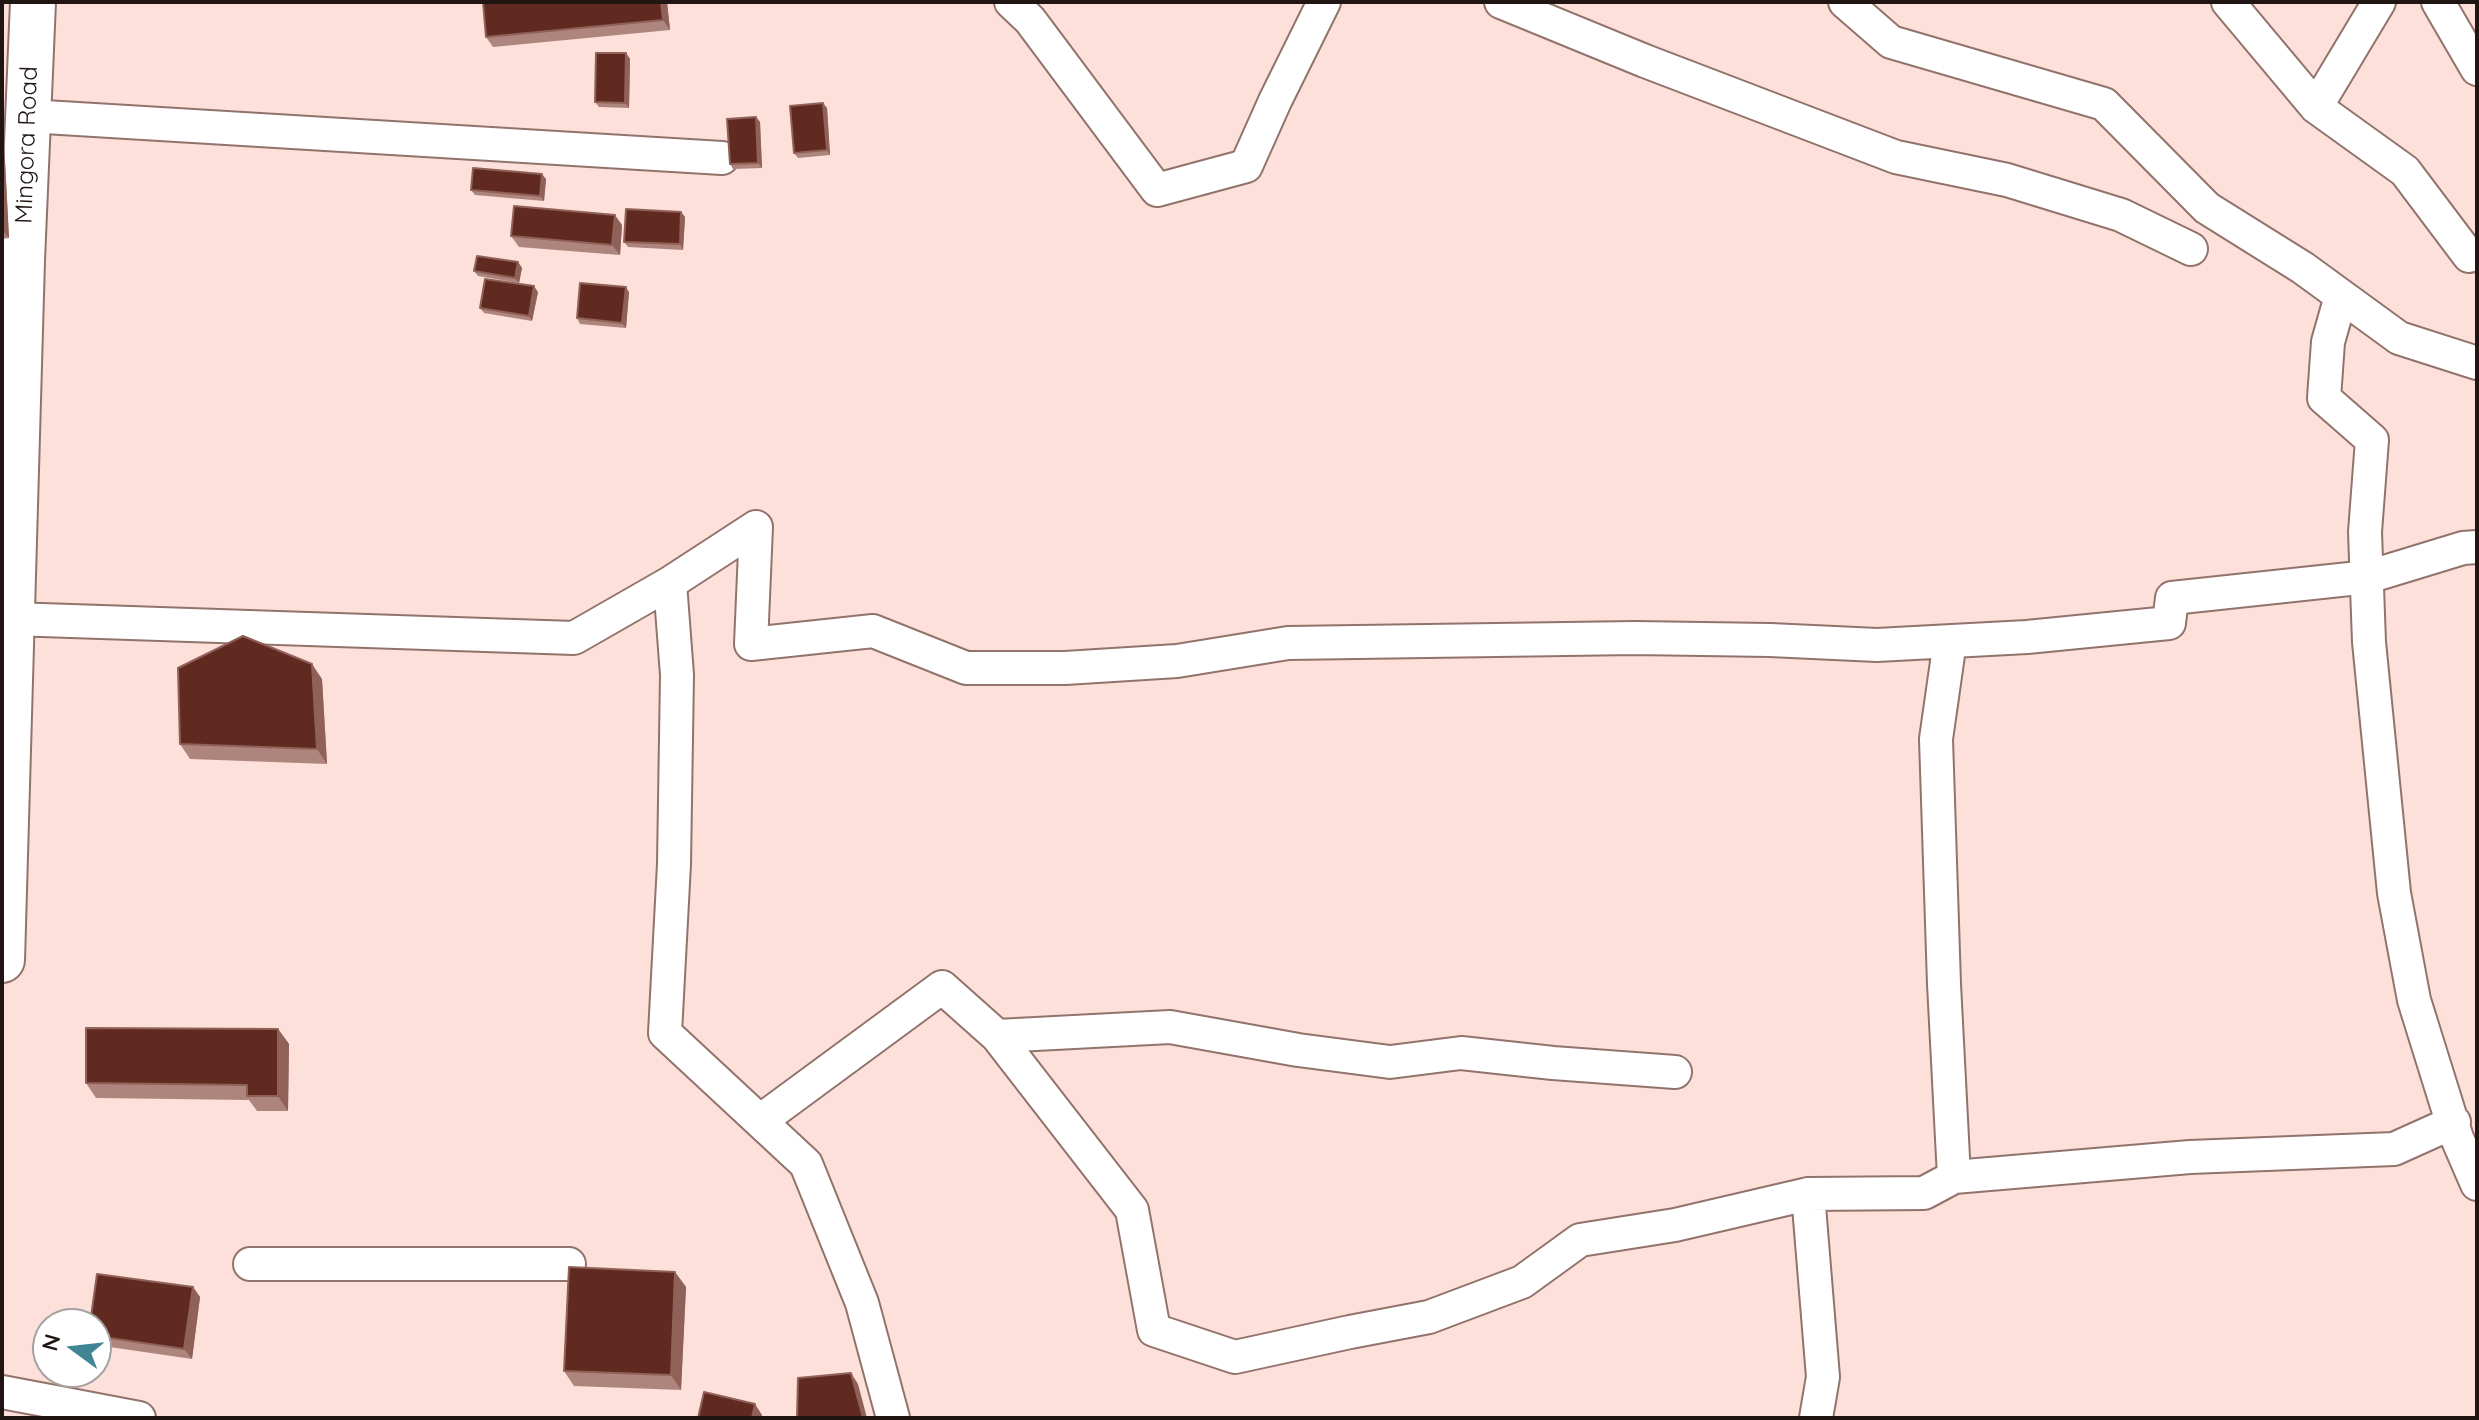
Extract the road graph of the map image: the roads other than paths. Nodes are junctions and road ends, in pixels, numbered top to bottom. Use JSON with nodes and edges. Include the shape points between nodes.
{"nodes":[{"id":1,"x":33,"y":2,"type":"edge"},
{"id":2,"x":1011,"y":2,"type":"edge"},
{"id":3,"x":1324,"y":2,"type":"edge"},
{"id":4,"x":1501,"y":2,"type":"edge"},
{"id":5,"x":1845,"y":2,"type":"edge"},
{"id":6,"x":2228,"y":2,"type":"edge"},
{"id":7,"x":2438,"y":2,"type":"edge"},
{"id":8,"x":2378,"y":3,"type":"edge"},
{"id":9,"x":2477,"y":69,"type":"edge"},
{"id":10,"x":2316,"y":107,"type":"junction"},
{"id":11,"x":28,"y":116,"type":"junction"},
{"id":12,"x":722,"y":158,"type":"dead end"},
{"id":13,"x":2191,"y":249,"type":"dead end"},
{"id":14,"x":2469,"y":256,"type":"dead end"},
{"id":15,"x":12,"y":260,"type":"edge"},
{"id":16,"x":2341,"y":296,"type":"junction"},
{"id":17,"x":2477,"y":363,"type":"edge"},
{"id":18,"x":2477,"y":547,"type":"edge"},
{"id":19,"x":2368,"y":577,"type":"junction"},
{"id":20,"x":670,"y":583,"type":"junction"},
{"id":21,"x":12,"y":619,"type":"junction"},
{"id":22,"x":1950,"y":641,"type":"junction"},
{"id":23,"x":3,"y":934,"type":"edge"},
{"id":24,"x":997,"y":1036,"type":"junction"},
{"id":25,"x":1675,"y":1072,"type":"dead end"},
{"id":26,"x":760,"y":1121,"type":"junction"},
{"id":27,"x":2454,"y":1122,"type":"junction"},
{"id":28,"x":1954,"y":1177,"type":"junction"},
{"id":29,"x":2477,"y":1184,"type":"edge"},
{"id":30,"x":1808,"y":1194,"type":"junction"},
{"id":31,"x":250,"y":1264,"type":"dead end"},
{"id":32,"x":569,"y":1264,"type":"edge"},
{"id":33,"x":2,"y":1392,"type":"edge"},
{"id":34,"x":139,"y":1418,"type":"edge"},
{"id":35,"x":893,"y":1418,"type":"edge"},
{"id":36,"x":1816,"y":1418,"type":"edge"}],
"edges":[{"from":1,"to":11,"type":"main road","name":"Mingora Road"},
{"from":2,"to":3,"type":"street","via":[[1157,190],[1246,166]]},
{"from":4,"to":13,"type":"street","via":[[1896,157],[2007,180],[2121,215]]},
{"from":5,"to":16,"type":"street","via":[[1891,42],[2104,104],[2207,208]]},
{"from":6,"to":10,"type":"street"},
{"from":7,"to":9,"type":"street"},
{"from":8,"to":10,"type":"street"},
{"from":10,"to":14,"type":"street","via":[[2405,171]]},
{"from":11,"to":12,"type":"street"},
{"from":11,"to":15,"type":"main road","name":"Mingora Road"},
{"from":15,"to":21,"type":"main road","name":"Mingora Road"},
{"from":16,"to":17,"type":"street","via":[[2399,338]]},
{"from":16,"to":19,"type":"street","via":[[2328,342],[2324,398],[2372,440],[2365,532]]},
{"from":18,"to":19,"type":"street"},
{"from":19,"to":22,"type":"street","via":[[2172,598],[2169,623]]},
{"from":19,"to":27,"type":"street","via":[[2369,642],[2394,893],[2414,1000]]},
{"from":20,"to":21,"type":"street","via":[[574,638]]},
{"from":20,"to":22,"type":"street","via":[[756,527],[751,644],[873,631],[966,668],[1177,661],[1288,643]]},
{"from":20,"to":26,"type":"street","via":[[677,675],[665,1033]]},
{"from":21,"to":23,"type":"main road","name":"Mingora Road"},
{"from":22,"to":28,"type":"street","via":[[1936,739]]},
{"from":24,"to":25,"type":"street","via":[[1170,1027],[1390,1062],[1461,1053]]},
{"from":24,"to":26,"type":"street","via":[[942,987]]},
{"from":24,"to":30,"type":"street","via":[[1132,1210],[1154,1330],[1235,1357],[1429,1317],[1522,1282],[1580,1240],[1675,1225]]},
{"from":26,"to":35,"type":"street","via":[[806,1164],[862,1303]]},
{"from":27,"to":28,"type":"street","via":[[2394,1149],[2190,1157]]},
{"from":27,"to":29,"type":"street"},
{"from":28,"to":30,"type":"street","via":[[1924,1193]]},
{"from":30,"to":36,"type":"street","via":[[1823,1377]]},
{"from":31,"to":32,"type":"street"},
{"from":33,"to":34,"type":"street"}]}
